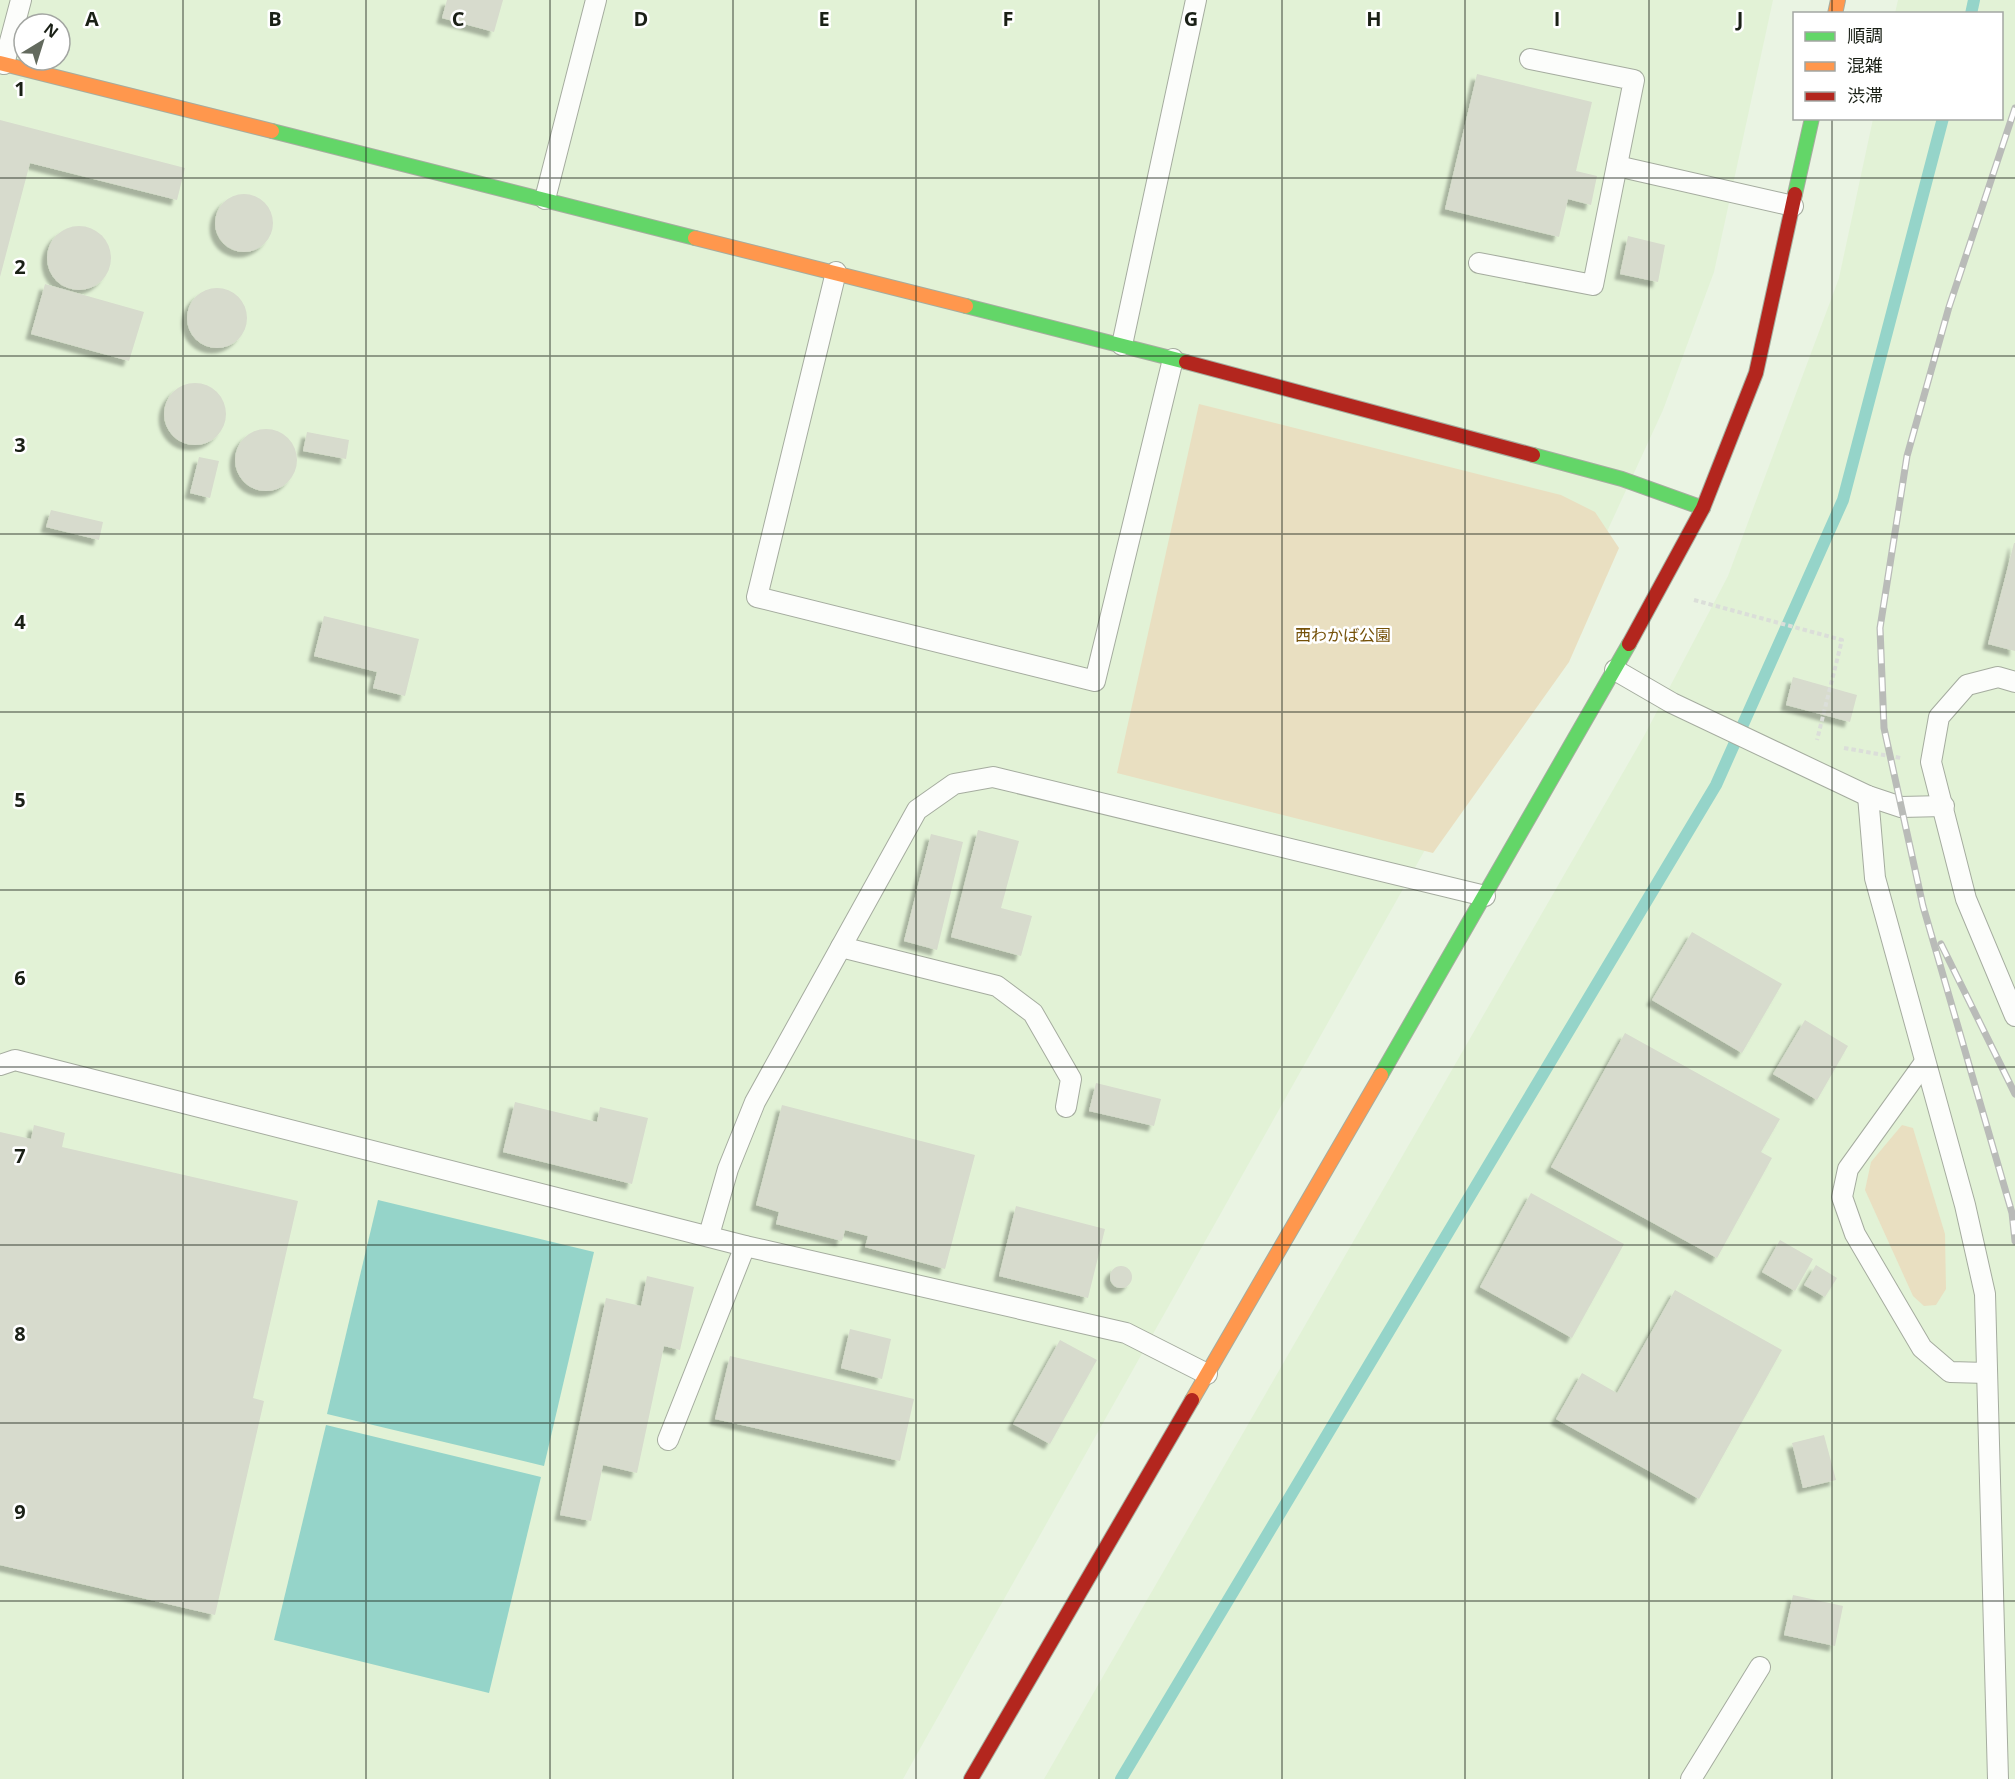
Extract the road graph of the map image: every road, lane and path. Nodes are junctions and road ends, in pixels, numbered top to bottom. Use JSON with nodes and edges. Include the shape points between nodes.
{"nodes":[{"id":1,"x":21,"y":0,"type":"edge"},
{"id":2,"x":596,"y":0,"type":"edge"},
{"id":3,"x":1196,"y":0,"type":"edge"},
{"id":4,"x":1530,"y":59,"type":"dead end"},
{"id":5,"x":2,"y":63,"type":"edge"},
{"id":6,"x":1812,"y":120,"type":"edge"},
{"id":7,"x":1617,"y":166,"type":"junction"},
{"id":8,"x":545,"y":199,"type":"junction"},
{"id":9,"x":1792,"y":206,"type":"junction"},
{"id":10,"x":1479,"y":263,"type":"dead end"},
{"id":11,"x":837,"y":272,"type":"junction"},
{"id":12,"x":1122,"y":345,"type":"junction"},
{"id":13,"x":1173,"y":359,"type":"junction"},
{"id":14,"x":1703,"y":508,"type":"junction"},
{"id":15,"x":1734,"y":612,"type":"dead end"},
{"id":16,"x":1615,"y":670,"type":"junction"},
{"id":17,"x":2015,"y":682,"type":"edge"},
{"id":18,"x":1827,"y":745,"type":"dead end"},
{"id":19,"x":1837,"y":747,"type":"dead end"},
{"id":20,"x":1931,"y":762,"type":"junction"},
{"id":21,"x":1868,"y":796,"type":"junction"},
{"id":22,"x":1944,"y":806,"type":"junction"},
{"id":23,"x":1485,"y":896,"type":"junction"},
{"id":24,"x":841,"y":947,"type":"junction"},
{"id":25,"x":2015,"y":1016,"type":"edge"},
{"id":26,"x":1925,"y":1062,"type":"junction"},
{"id":27,"x":0,"y":1065,"type":"edge"},
{"id":28,"x":1066,"y":1107,"type":"dead end"},
{"id":29,"x":709,"y":1235,"type":"junction"},
{"id":30,"x":745,"y":1246,"type":"junction"},
{"id":31,"x":1987,"y":1373,"type":"junction"},
{"id":32,"x":1207,"y":1374,"type":"junction"},
{"id":33,"x":668,"y":1440,"type":"dead end"},
{"id":34,"x":1760,"y":1667,"type":"dead end"},
{"id":35,"x":971,"y":1779,"type":"edge"},
{"id":36,"x":1691,"y":1779,"type":"edge"},
{"id":37,"x":1998,"y":1779,"type":"edge"}],
"edges":[{"from":1,"to":5,"type":"lane"},
{"from":2,"to":8,"type":"lane"},
{"from":3,"to":12,"type":"lane"},
{"from":4,"to":7,"type":"lane","via":[[1634,80]]},
{"from":5,"to":8,"type":"street"},
{"from":6,"to":9,"type":"street"},
{"from":7,"to":9,"type":"lane"},
{"from":7,"to":10,"type":"lane","via":[[1593,285]]},
{"from":8,"to":11,"type":"street"},
{"from":9,"to":14,"type":"street","via":[[1756,373]]},
{"from":11,"to":12,"type":"street"},
{"from":11,"to":13,"type":"lane","via":[[757,597],[1095,681]]},
{"from":12,"to":13,"type":"street"},
{"from":13,"to":14,"type":"street","via":[[1622,479]]},
{"from":14,"to":16,"type":"street"},
{"from":15,"to":18,"type":"path","via":[[1842,639],[1816,743]]},
{"from":16,"to":21,"type":"lane","via":[[1672,702]]},
{"from":16,"to":23,"type":"street"},
{"from":17,"to":20,"type":"lane","via":[[1998,678],[1967,685],[1939,717]]},
{"from":19,"to":20,"type":"path"},
{"from":20,"to":22,"type":"lane"},
{"from":21,"to":22,"type":"lane","via":[[1901,807]]},
{"from":21,"to":26,"type":"lane","via":[[1875,878]]},
{"from":22,"to":25,"type":"lane","via":[[1966,899]]},
{"from":23,"to":24,"type":"lane","via":[[993,777],[954,784],[917,810]]},
{"from":23,"to":32,"type":"street"},
{"from":24,"to":28,"type":"lane","via":[[997,986],[1033,1013],[1071,1079]]},
{"from":24,"to":29,"type":"lane","via":[[755,1102],[728,1169]]},
{"from":26,"to":31,"type":"lane","via":[[1985,1294]]},
{"from":26,"to":31,"type":"lane","via":[[1848,1169],[1842,1197],[1855,1234],[1922,1348],[1950,1372]]},
{"from":27,"to":29,"type":"lane","via":[[15,1060]]},
{"from":29,"to":30,"type":"lane"},
{"from":30,"to":32,"type":"lane","via":[[1126,1333]]},
{"from":30,"to":33,"type":"lane"},
{"from":31,"to":37,"type":"lane"},
{"from":32,"to":35,"type":"street"},
{"from":34,"to":36,"type":"lane"}]}
